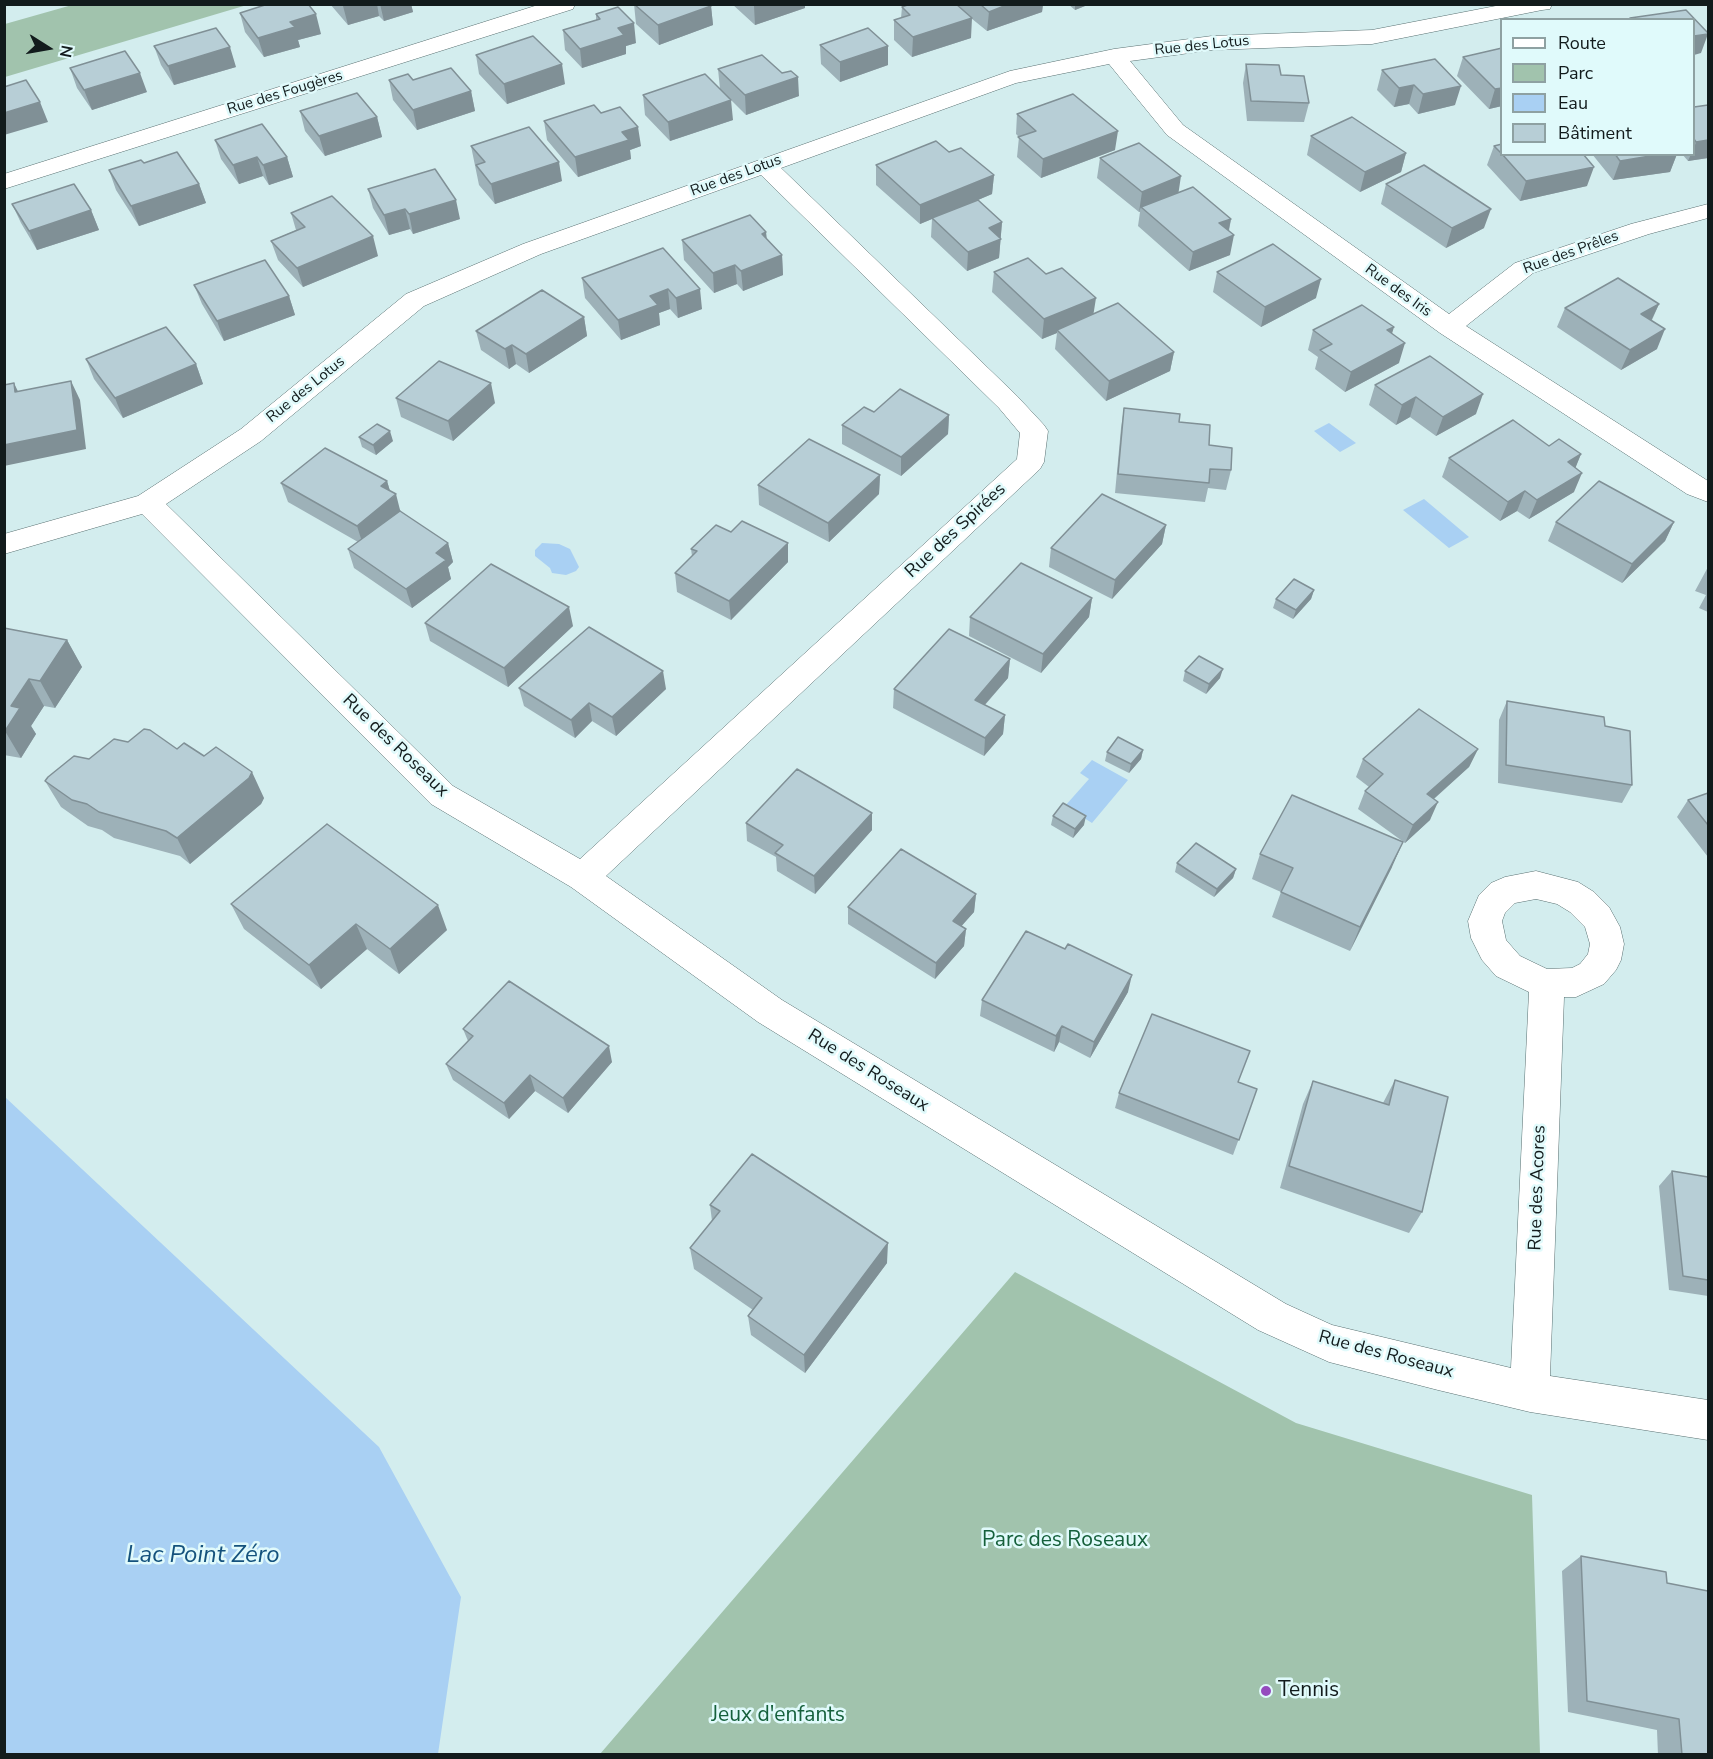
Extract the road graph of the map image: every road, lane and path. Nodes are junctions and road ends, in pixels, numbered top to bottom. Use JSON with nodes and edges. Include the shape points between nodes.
{"nodes":[{"id":1,"x":565,"y":4,"type":"edge"},
{"id":2,"x":1542,"y":4,"type":"edge"},
{"id":3,"x":1114,"y":56,"type":"junction"},
{"id":4,"x":765,"y":166,"type":"junction"},
{"id":5,"x":4,"y":182,"type":"edge"},
{"id":6,"x":1708,"y":211,"type":"edge"},
{"id":7,"x":1449,"y":327,"type":"junction"},
{"id":8,"x":1708,"y":492,"type":"edge"},
{"id":9,"x":148,"y":503,"type":"junction"},
{"id":10,"x":4,"y":544,"type":"edge"},
{"id":11,"x":583,"y":877,"type":"junction"},
{"id":12,"x":1547,"y":984,"type":"dead end"},
{"id":13,"x":1530,"y":1392,"type":"junction"},
{"id":14,"x":1708,"y":1420,"type":"edge"}],
"edges":[{"from":1,"to":5,"type":"street","name":"Rue des Fougères"},
{"from":2,"to":3,"type":"street","name":"Rue des Lotus","via":[[1417,20],[1372,37],[1212,42]]},
{"from":3,"to":4,"type":"street","name":"Rue des Lotus","via":[[1010,78]]},
{"from":3,"to":7,"type":"street","name":"Rue des Iris","via":[[1175,130]]},
{"from":4,"to":9,"type":"street","name":"Rue des Lotus","via":[[532,249],[415,300],[251,435]]},
{"from":4,"to":11,"type":"street","name":"Rue des Spirées","via":[[1034,431],[1030,462]]},
{"from":6,"to":7,"type":"street","name":"Rue des Prêles","via":[[1524,268]]},
{"from":7,"to":8,"type":"street","name":"Rue des Iris"},
{"from":9,"to":10,"type":"street","name":"Rue des Lotus"},
{"from":9,"to":11,"type":"street","name":"Rue des Roseaux","via":[[442,795]]},
{"from":11,"to":13,"type":"street","name":"Rue des Roseaux","via":[[770,1011],[1272,1317],[1329,1343]]},
{"from":12,"to":13,"type":"street","name":"Rue des Acores"},
{"from":13,"to":14,"type":"street","name":"Rue des Roseaux"}]}
